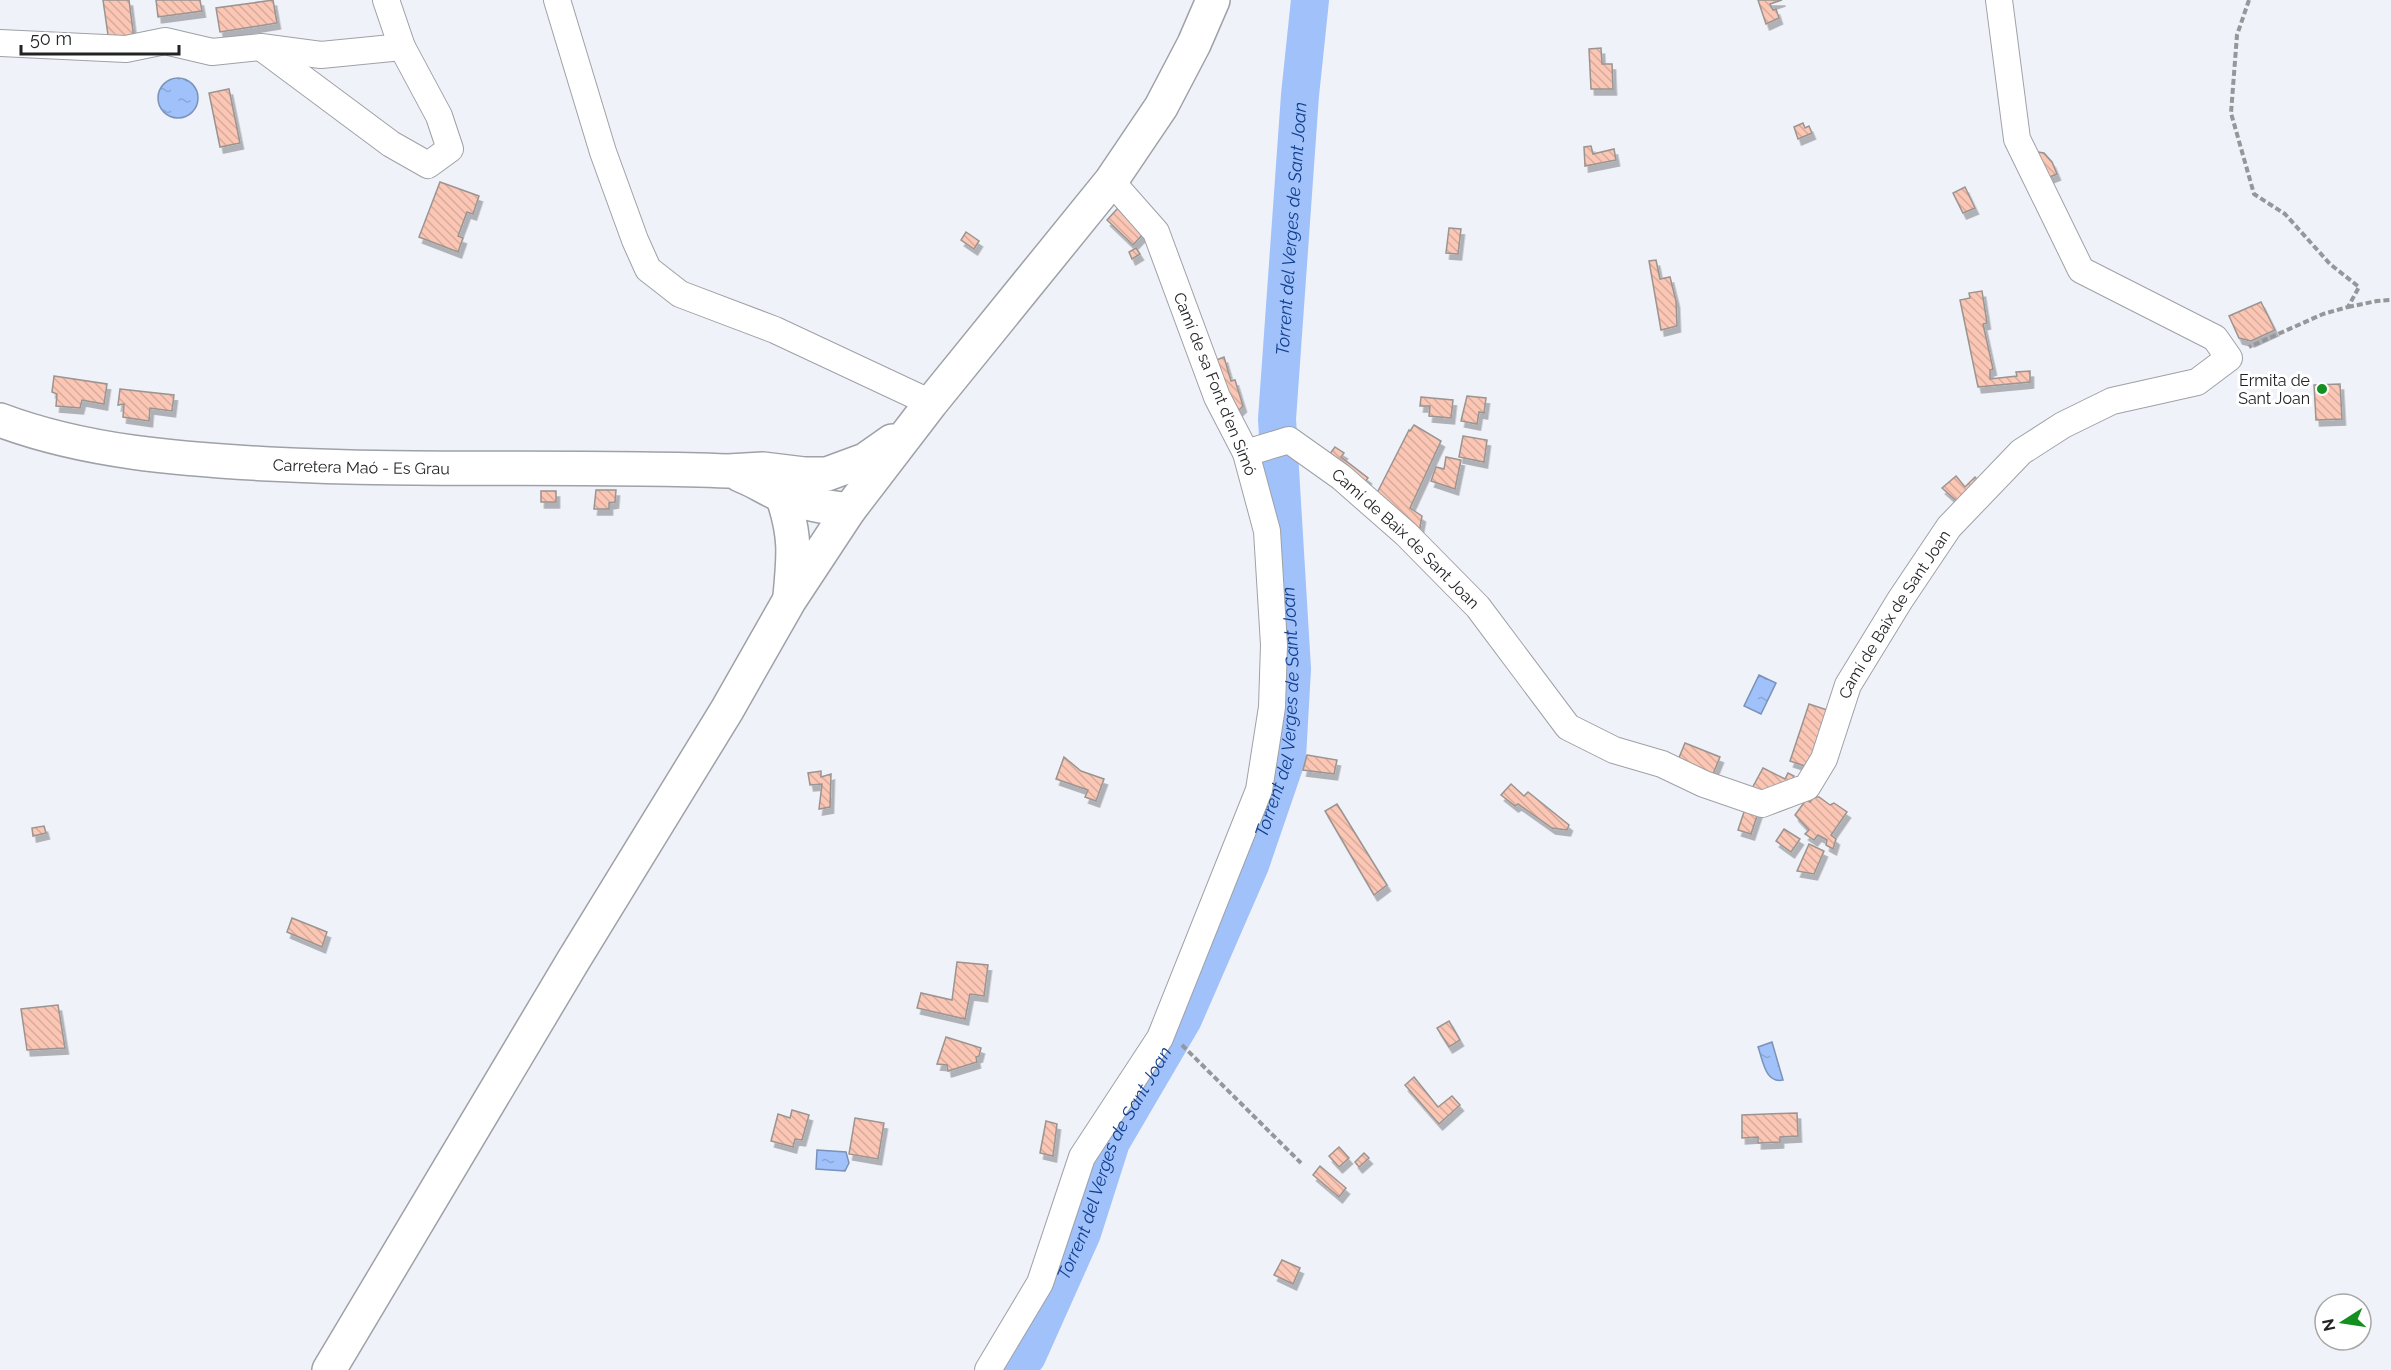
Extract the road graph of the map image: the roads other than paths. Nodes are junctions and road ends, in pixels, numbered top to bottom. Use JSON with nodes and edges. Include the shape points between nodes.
{"nodes":[{"id":1,"x":387,"y":0,"type":"edge"},
{"id":2,"x":556,"y":0,"type":"edge"},
{"id":3,"x":1213,"y":0,"type":"edge"},
{"id":4,"x":1999,"y":0,"type":"edge"},
{"id":5,"x":0,"y":43,"type":"edge"},
{"id":6,"x":261,"y":47,"type":"junction"},
{"id":7,"x":402,"y":47,"type":"junction"},
{"id":8,"x":1111,"y":181,"type":"junction"},
{"id":9,"x":922,"y":415,"type":"junction"},
{"id":10,"x":0,"y":420,"type":"edge"},
{"id":11,"x":1268,"y":447,"type":"junction"},
{"id":12,"x":793,"y":485,"type":"junction"},
{"id":13,"x":849,"y":510,"type":"junction"},
{"id":14,"x":789,"y":601,"type":"junction"},
{"id":15,"x":329,"y":1370,"type":"edge"},
{"id":16,"x":988,"y":1370,"type":"edge"}],
"edges":[{"from":1,"to":7,"type":"street"},
{"from":2,"to":9,"type":"street","via":[[603,152],[648,269],[680,294],[775,330]]},
{"from":3,"to":8,"type":"main road","via":[[1161,107]]},
{"from":4,"to":11,"type":"street","name":"Camí de Baix de Sant Joan","via":[[2017,139],[2081,270],[2215,338],[2229,358],[2197,382],[2112,401],[2063,425],[2021,452],[1948,527],[1900,600],[1848,684],[1824,759],[1807,787],[1762,804],[1662,764],[1614,750],[1568,727],[1478,607],[1406,534],[1341,477]]},
{"from":5,"to":6,"type":"street","via":[[126,49],[165,41],[212,52]]},
{"from":6,"to":7,"type":"street","via":[[321,55]]},
{"from":6,"to":7,"type":"street","via":[[391,144],[428,165],[450,149],[439,116]]},
{"from":8,"to":9,"type":"main road"},
{"from":8,"to":11,"type":"street","name":"Camí de sa Font d'en Simó","via":[[1156,232],[1217,397]]},
{"from":9,"to":12,"type":"main road","via":[[865,460]]},
{"from":9,"to":13,"type":"main road"},
{"from":10,"to":12,"type":"main road","name":"Carretera Maó - Es Grau","via":[[60,438],[176,458],[353,469],[728,471],[762,483]]},
{"from":11,"to":16,"type":"street","name":"Camí de sa Font d'en Simó","via":[[1267,531],[1274,645],[1272,707],[1259,790],[1160,1038],[1082,1157],[1040,1283]]},
{"from":12,"to":13,"type":"main road","name":"Carretera Maó - Es Grau","via":[[804,503]]},
{"from":12,"to":14,"type":"main road","via":[[791,522],[795,551]]},
{"from":13,"to":14,"type":"main road"},
{"from":14,"to":15,"type":"main road"}]}
